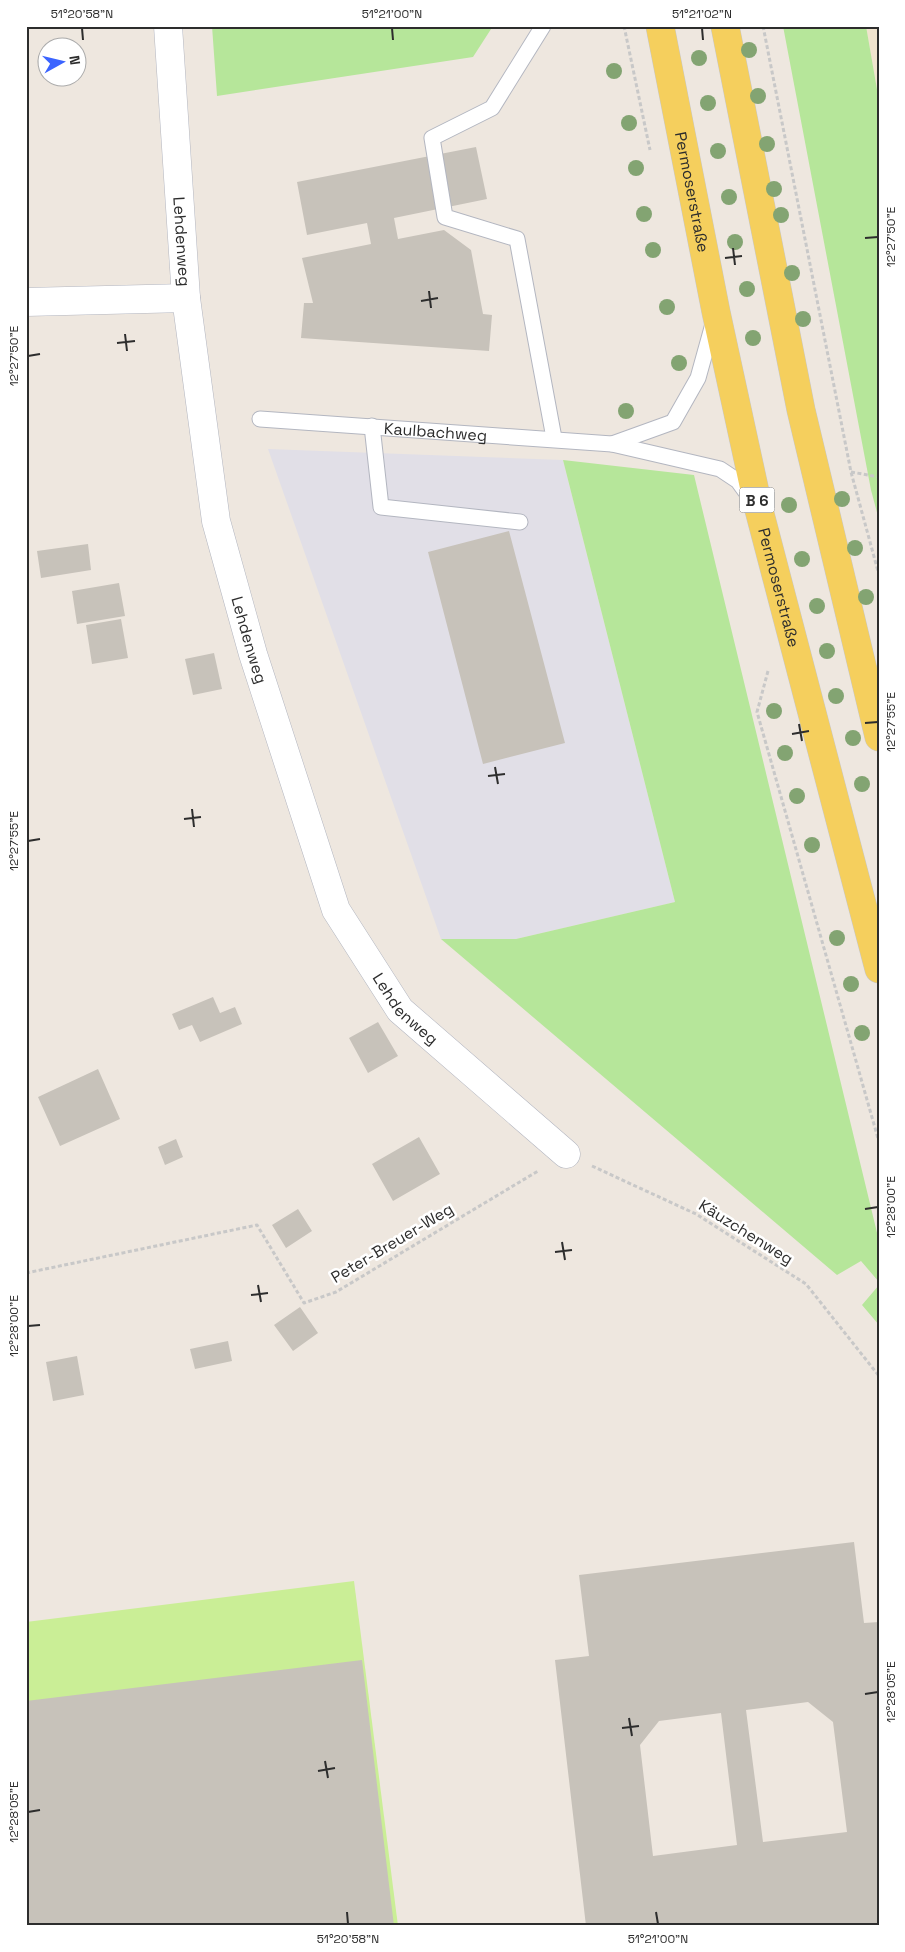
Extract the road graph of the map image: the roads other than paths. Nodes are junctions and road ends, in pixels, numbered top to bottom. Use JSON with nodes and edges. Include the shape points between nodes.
{"nodes":[{"id":1,"x":168,"y":26,"type":"edge"},
{"id":2,"x":543,"y":26,"type":"edge"},
{"id":3,"x":660,"y":26,"type":"edge"},
{"id":4,"x":725,"y":26,"type":"edge"},
{"id":5,"x":186,"y":298,"type":"junction"},
{"id":6,"x":26,"y":302,"type":"edge"},
{"id":7,"x":716,"y":312,"type":"junction"},
{"id":8,"x":260,"y":419,"type":"dead end"},
{"id":9,"x":372,"y":426,"type":"junction"},
{"id":10,"x":554,"y":438,"type":"junction"},
{"id":11,"x":612,"y":444,"type":"junction"},
{"id":12,"x":759,"y":510,"type":"junction"},
{"id":13,"x":520,"y":522,"type":"dead end"},
{"id":14,"x":879,"y":737,"type":"edge"},
{"id":15,"x":879,"y":968,"type":"edge"},
{"id":16,"x":566,"y":1154,"type":"road end"}],
"edges":[{"from":1,"to":5,"type":"street","name":"Lehdenweg"},
{"from":2,"to":10,"type":"lane","via":[[492,108],[432,138],[445,217],[517,239]]},
{"from":3,"to":7,"type":"main road","name":"Permoserstraße","number":"B 6"},
{"from":4,"to":14,"type":"main road","via":[[801,410]]},
{"from":5,"to":6,"type":"street"},
{"from":5,"to":16,"type":"street","name":"Lehdenweg","via":[[216,521],[253,654],[336,910],[400,1010]]},
{"from":7,"to":11,"type":"lane","name":"Kaulbachweg","via":[[698,378],[674,422]]},
{"from":7,"to":12,"type":"main road","name":"Permoserstraße","number":"B 6"},
{"from":8,"to":9,"type":"lane","name":"Kaulbachweg"},
{"from":9,"to":10,"type":"lane","name":"Kaulbachweg"},
{"from":9,"to":13,"type":"lane","via":[[381,507]]},
{"from":10,"to":11,"type":"lane","name":"Kaulbachweg"},
{"from":11,"to":12,"type":"lane","name":"Kaulbachweg","via":[[720,469],[738,481]]},
{"from":12,"to":15,"type":"main road","name":"Permoserstraße","number":"B 6"}]}
